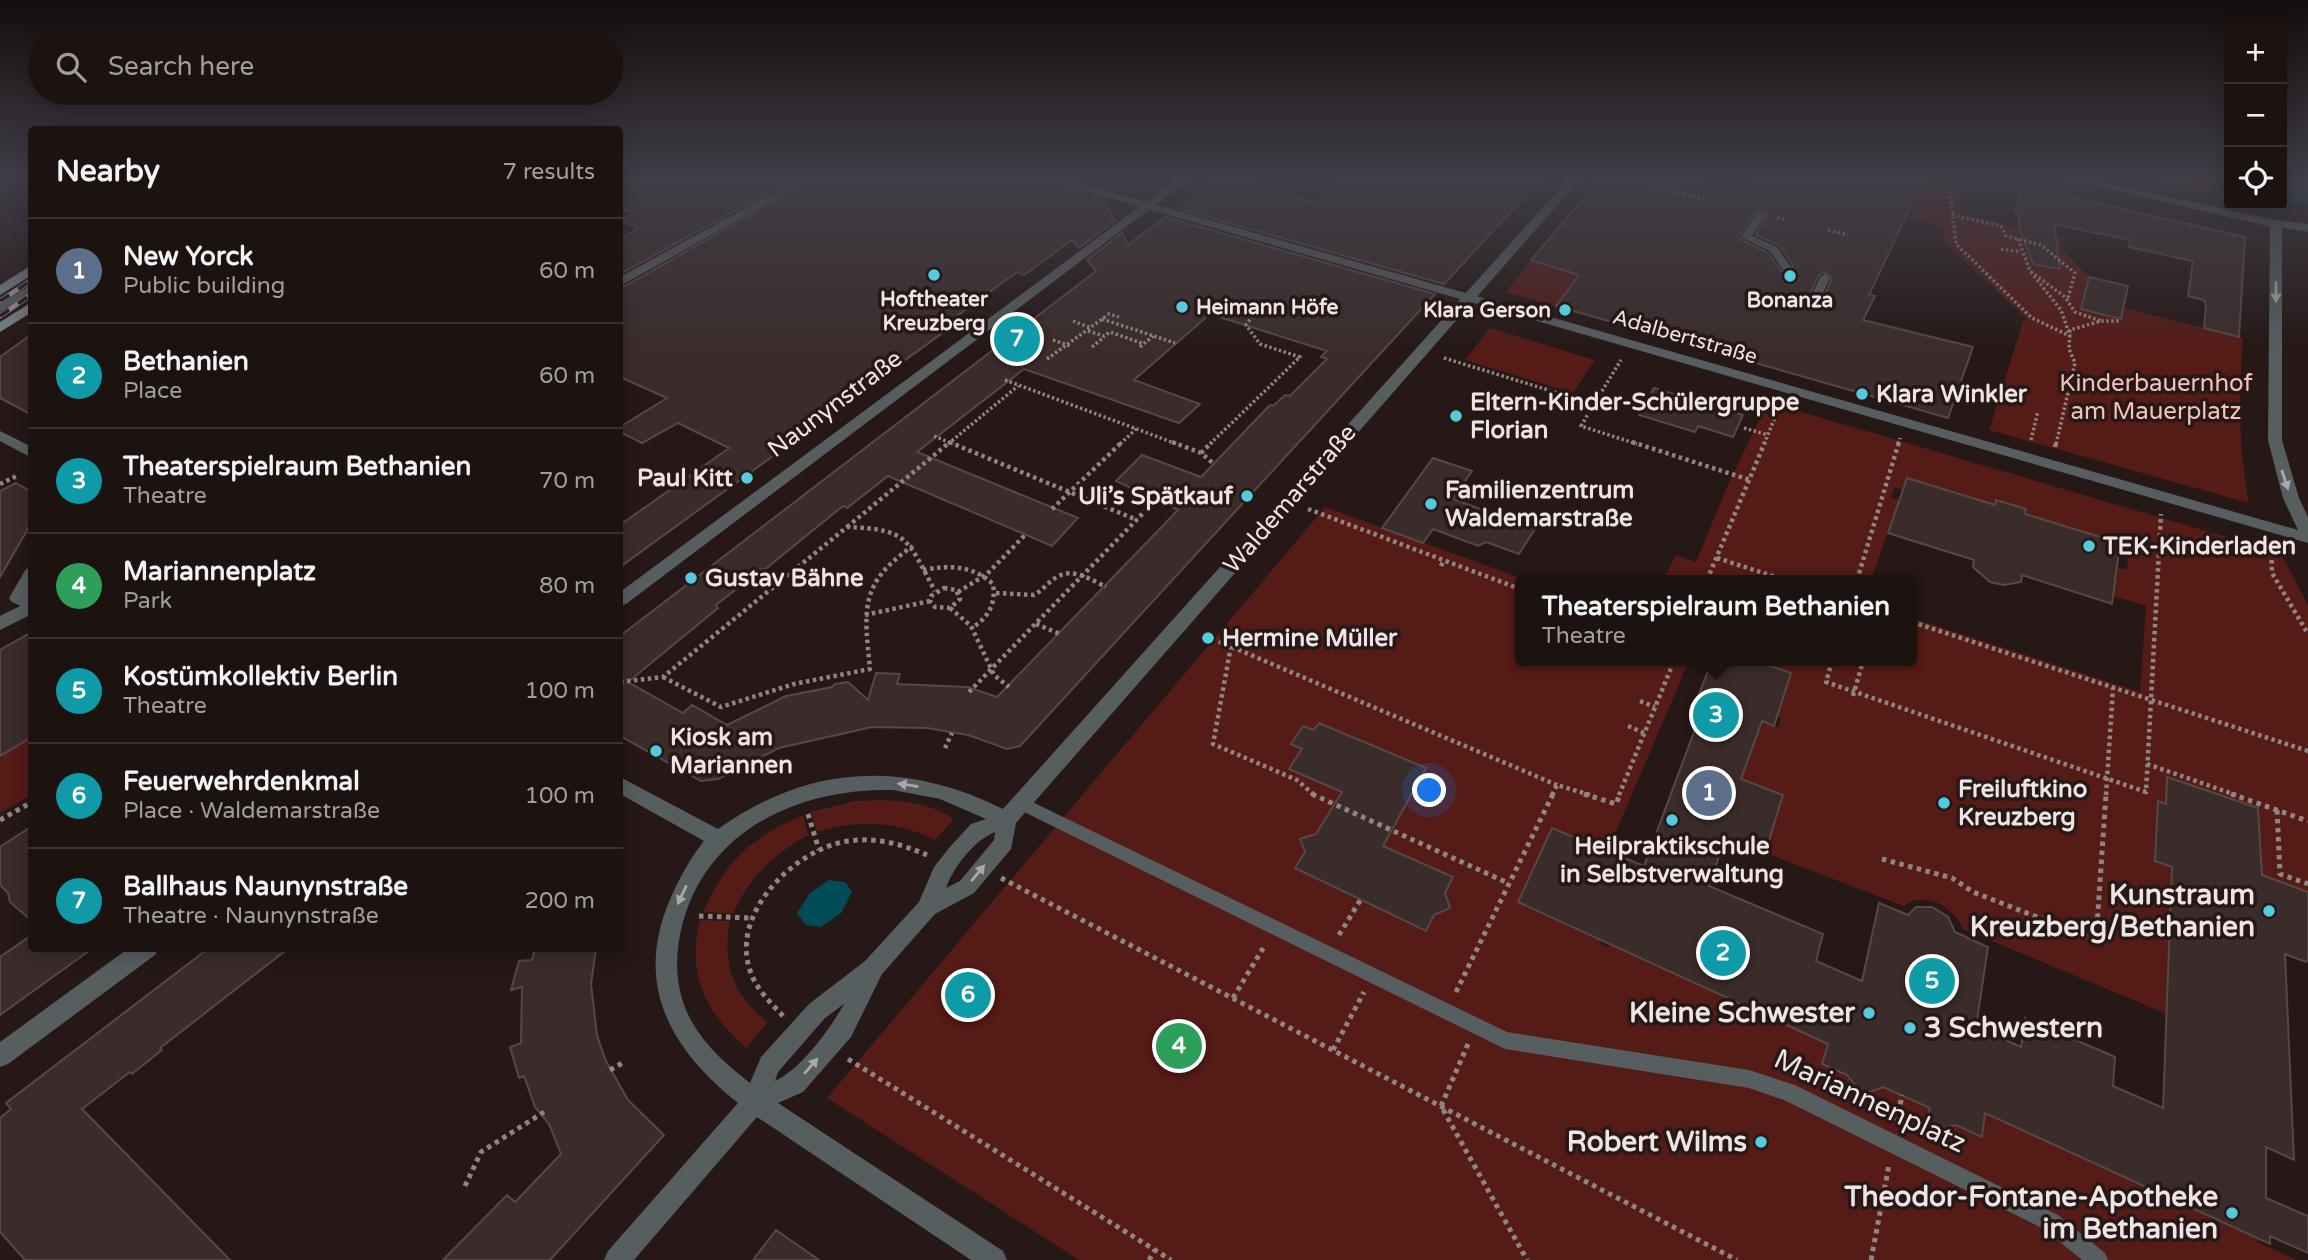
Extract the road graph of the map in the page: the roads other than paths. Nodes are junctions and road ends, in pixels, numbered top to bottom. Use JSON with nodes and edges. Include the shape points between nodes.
{"nodes":[{"id":1,"x":702,"y":237,"type":"edge"},
{"id":2,"x":1107,"y":237,"type":"edge"},
{"id":3,"x":1256,"y":237,"type":"edge"},
{"id":4,"x":1522,"y":237,"type":"edge"},
{"id":5,"x":1748,"y":237,"type":"edge"},
{"id":6,"x":2276,"y":237,"type":"edge"},
{"id":7,"x":1786,"y":267,"type":"dead end"},
{"id":8,"x":28,"y":272,"type":"edge"},
{"id":9,"x":1825,"y":277,"type":"dead end"},
{"id":10,"x":623,"y":280,"type":"edge"},
{"id":11,"x":28,"y":290,"type":"edge"},
{"id":12,"x":0,"y":291,"type":"edge"},
{"id":13,"x":1467,"y":297,"type":"junction"},
{"id":14,"x":1815,"y":300,"type":"dead end"},
{"id":15,"x":0,"y":309,"type":"edge"},
{"id":16,"x":28,"y":309,"type":"edge"},
{"id":17,"x":0,"y":328,"type":"edge"},
{"id":18,"x":0,"y":436,"type":"edge"},
{"id":19,"x":28,"y":452,"type":"edge"},
{"id":20,"x":2308,"y":535,"type":"edge"},
{"id":21,"x":28,"y":580,"type":"edge"},
{"id":22,"x":623,"y":598,"type":"edge"},
{"id":23,"x":28,"y":604,"type":"edge"},
{"id":24,"x":28,"y":608,"type":"edge"},
{"id":25,"x":0,"y":624,"type":"edge"},
{"id":26,"x":623,"y":787,"type":"edge"},
{"id":27,"x":1022,"y":803,"type":"junction"},
{"id":28,"x":1006,"y":820,"type":"junction"},
{"id":29,"x":719,"y":839,"type":"junction"},
{"id":30,"x":927,"y":908,"type":"junction"},
{"id":31,"x":142,"y":952,"type":"edge"},
{"id":32,"x":873,"y":968,"type":"junction"},
{"id":33,"x":0,"y":1056,"type":"edge"},
{"id":34,"x":755,"y":1102,"type":"junction"},
{"id":35,"x":617,"y":1260,"type":"edge"},
{"id":36,"x":994,"y":1260,"type":"edge"},
{"id":37,"x":2098,"y":1260,"type":"edge"}],
"edges":[{"from":1,"to":10,"type":"street"},
{"from":2,"to":22,"type":"street","name":"Naunynstraße"},
{"from":3,"to":13,"type":"street","name":"Adalbertstraße"},
{"from":4,"to":13,"type":"street","name":"Waldemarstraße"},
{"from":5,"to":7,"type":"lane","via":[[1774,249]]},
{"from":6,"to":20,"type":"street","one_way":true,"via":[[2275,440],[2291,498]]},
{"from":8,"to":12,"type":"main road"},
{"from":9,"to":14,"type":"lane"},
{"from":11,"to":15,"type":"lane"},
{"from":13,"to":20,"type":"street","name":"Adalbertstraße"},
{"from":13,"to":27,"type":"street","name":"Waldemarstraße"},
{"from":16,"to":17,"type":"main road"},
{"from":18,"to":19,"type":"street"},
{"from":21,"to":23,"type":"street","via":[[18,598]]},
{"from":24,"to":25,"type":"street"},
{"from":26,"to":29,"type":"street"},
{"from":27,"to":28,"type":"street","name":"Waldemarstraße"},
{"from":27,"to":37,"type":"lane","name":"Mariannenplatz","via":[[1506,1040],[1749,1079],[1788,1092],[2051,1222]]},
{"from":28,"to":29,"type":"street","one_way":true,"via":[[953,794],[904,783],[853,783],[774,806]]},
{"from":28,"to":30,"type":"street","name":"Waldemarstraße","via":[[978,830],[956,854],[941,873]]},
{"from":30,"to":28,"type":"street","name":"Waldemarstraße","one_way":true,"via":[[967,887],[1004,843]]},
{"from":29,"to":34,"type":"street","one_way":true,"via":[[698,864],[673,916],[665,974],[677,1017],[703,1056]]},
{"from":30,"to":32,"type":"street","name":"Waldemarstraße"},
{"from":31,"to":33,"type":"street"},
{"from":32,"to":34,"type":"street","name":"Waldemarstraße","via":[[817,1011],[769,1065]]},
{"from":34,"to":32,"type":"street","name":"Waldemarstraße","one_way":true,"via":[[795,1084],[844,1029]]},
{"from":34,"to":35,"type":"street","name":"Waldemarstraße"},
{"from":34,"to":36,"type":"street"}]}
